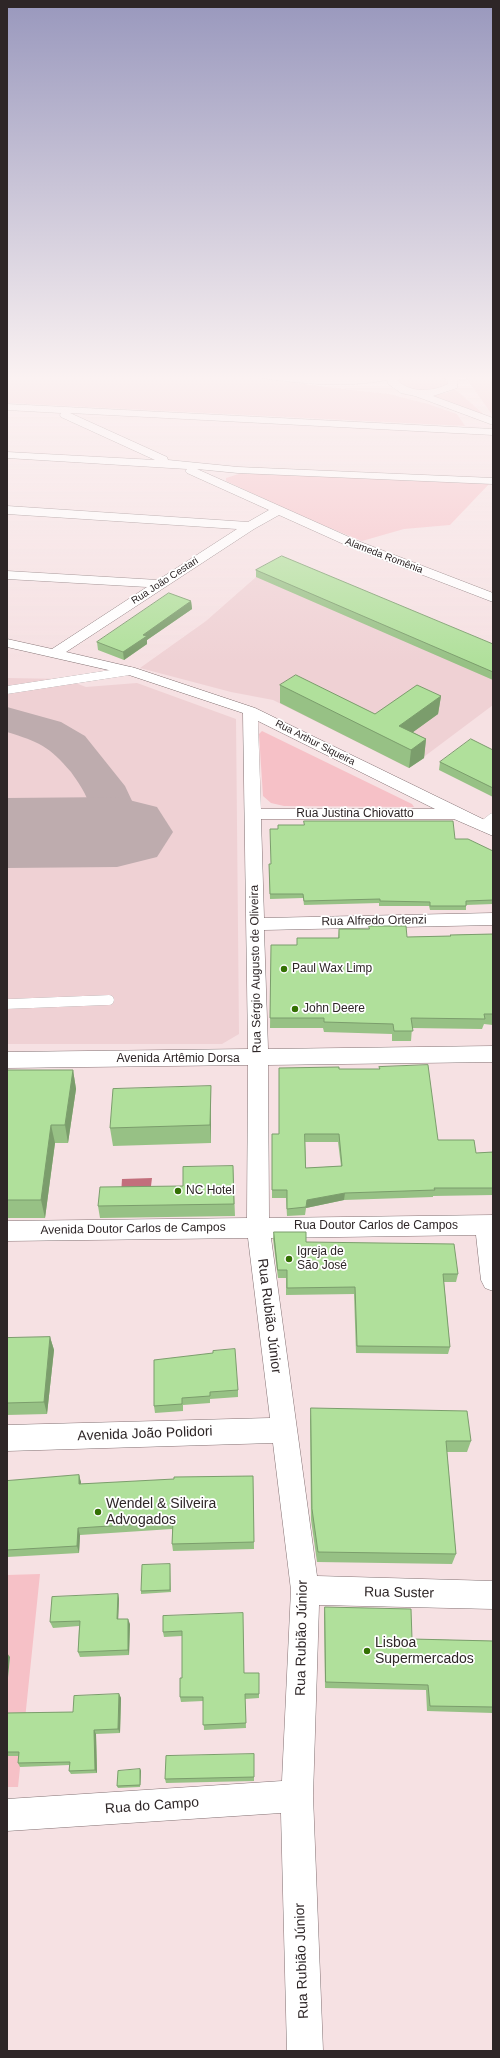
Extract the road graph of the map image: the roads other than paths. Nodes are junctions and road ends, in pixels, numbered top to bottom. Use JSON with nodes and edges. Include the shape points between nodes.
{"nodes":[{"id":1,"x":191,"y":471,"type":"edge"},
{"id":2,"x":236,"y":471,"type":"edge"},
{"id":3,"x":262,"y":471,"type":"edge"},
{"id":4,"x":493,"y":481,"type":"edge"},
{"id":5,"x":218,"y":483,"type":"junction"},
{"id":6,"x":7,"y":510,"type":"edge"},
{"id":7,"x":277,"y":511,"type":"junction"},
{"id":8,"x":250,"y":526,"type":"junction"},
{"id":9,"x":7,"y":575,"type":"edge"},
{"id":10,"x":160,"y":584,"type":"junction"},
{"id":11,"x":490,"y":593,"type":"edge"},
{"id":12,"x":7,"y":643,"type":"edge"},
{"id":13,"x":55,"y":653,"type":"junction"},
{"id":14,"x":130,"y":671,"type":"junction"},
{"id":15,"x":7,"y":690,"type":"edge"},
{"id":16,"x":250,"y":711,"type":"junction"},
{"id":17,"x":252,"y":814,"type":"junction"},
{"id":18,"x":458,"y":814,"type":"junction"},
{"id":19,"x":490,"y":825,"type":"edge"},
{"id":20,"x":493,"y":919,"type":"edge"},
{"id":21,"x":255,"y":924,"type":"junction"},
{"id":22,"x":109,"y":1000,"type":"dead end"},
{"id":23,"x":7,"y":1004,"type":"edge"},
{"id":24,"x":493,"y":1054,"type":"edge"},
{"id":25,"x":258,"y":1058,"type":"junction"},
{"id":26,"x":7,"y":1060,"type":"edge"},
{"id":27,"x":489,"y":1225,"type":"edge"},
{"id":28,"x":258,"y":1227,"type":"junction"},
{"id":29,"x":7,"y":1231,"type":"edge"},
{"id":30,"x":493,"y":1280,"type":"edge"},
{"id":31,"x":284,"y":1430,"type":"junction"},
{"id":32,"x":7,"y":1438,"type":"edge"},
{"id":33,"x":305,"y":1590,"type":"junction"},
{"id":34,"x":493,"y":1595,"type":"edge"},
{"id":35,"x":297,"y":1796,"type":"junction"},
{"id":36,"x":7,"y":1815,"type":"edge"},
{"id":37,"x":305,"y":2051,"type":"edge"}],
"edges":[{"from":1,"to":5,"type":"street","name":"Alameda Romênia"},
{"from":2,"to":5,"type":"street","via":[[220,479]]},
{"from":3,"to":4,"type":"street"},
{"from":5,"to":7,"type":"street","name":"Alameda Romênia"},
{"from":6,"to":8,"type":"street"},
{"from":7,"to":8,"type":"street","name":"Rua João Cestari"},
{"from":7,"to":11,"type":"street","name":"Alameda Romênia","via":[[354,544]]},
{"from":8,"to":10,"type":"street","name":"Rua João Cestari"},
{"from":9,"to":10,"type":"street"},
{"from":10,"to":13,"type":"street","name":"Rua João Cestari"},
{"from":12,"to":13,"type":"street","name":"Rua Arthur Siqueira"},
{"from":13,"to":14,"type":"street","name":"Rua Arthur Siqueira"},
{"from":14,"to":15,"type":"lane","name":"Rua Arthur Siqueira"},
{"from":14,"to":16,"type":"street","name":"Rua Arthur Siqueira"},
{"from":16,"to":17,"type":"street","name":"Rua Sérgio Augusto de Oliveira"},
{"from":16,"to":18,"type":"street","name":"Rua Arthur Siqueira"},
{"from":17,"to":18,"type":"street","name":"Rua Justina Chiovatto"},
{"from":17,"to":21,"type":"street","name":"Rua Sérgio Augusto de Oliveira"},
{"from":18,"to":19,"type":"street","name":"Rua Arthur Siqueira"},
{"from":20,"to":21,"type":"street","name":"Rua Alfredo Ortenzi"},
{"from":21,"to":25,"type":"street","name":"Rua Sérgio Augusto de Oliveira"},
{"from":22,"to":23,"type":"lane"},
{"from":24,"to":25,"type":"street","name":"Avenida Artêmio Dorsa"},
{"from":25,"to":26,"type":"street","name":"Avenida Artêmio Dorsa"},
{"from":25,"to":28,"type":"street","name":"Rua Sérgio Augusto de Oliveira"},
{"from":27,"to":28,"type":"street","name":"Rua Doutor Carlos de Campos"},
{"from":27,"to":30,"type":"street"},
{"from":28,"to":29,"type":"street","name":"Avenida Doutor Carlos de Campos"},
{"from":28,"to":31,"type":"street","name":"Rua Rubião Júnior"},
{"from":31,"to":32,"type":"street","name":"Avenida João Polidori"},
{"from":31,"to":33,"type":"street","name":"Rua Rubião Júnior"},
{"from":33,"to":34,"type":"street","name":"Rua Suster"},
{"from":33,"to":35,"type":"street","name":"Rua Rubião Júnior"},
{"from":35,"to":36,"type":"street","name":"Rua do Campo"},
{"from":35,"to":37,"type":"street","name":"Rua Rubião Júnior"}]}
